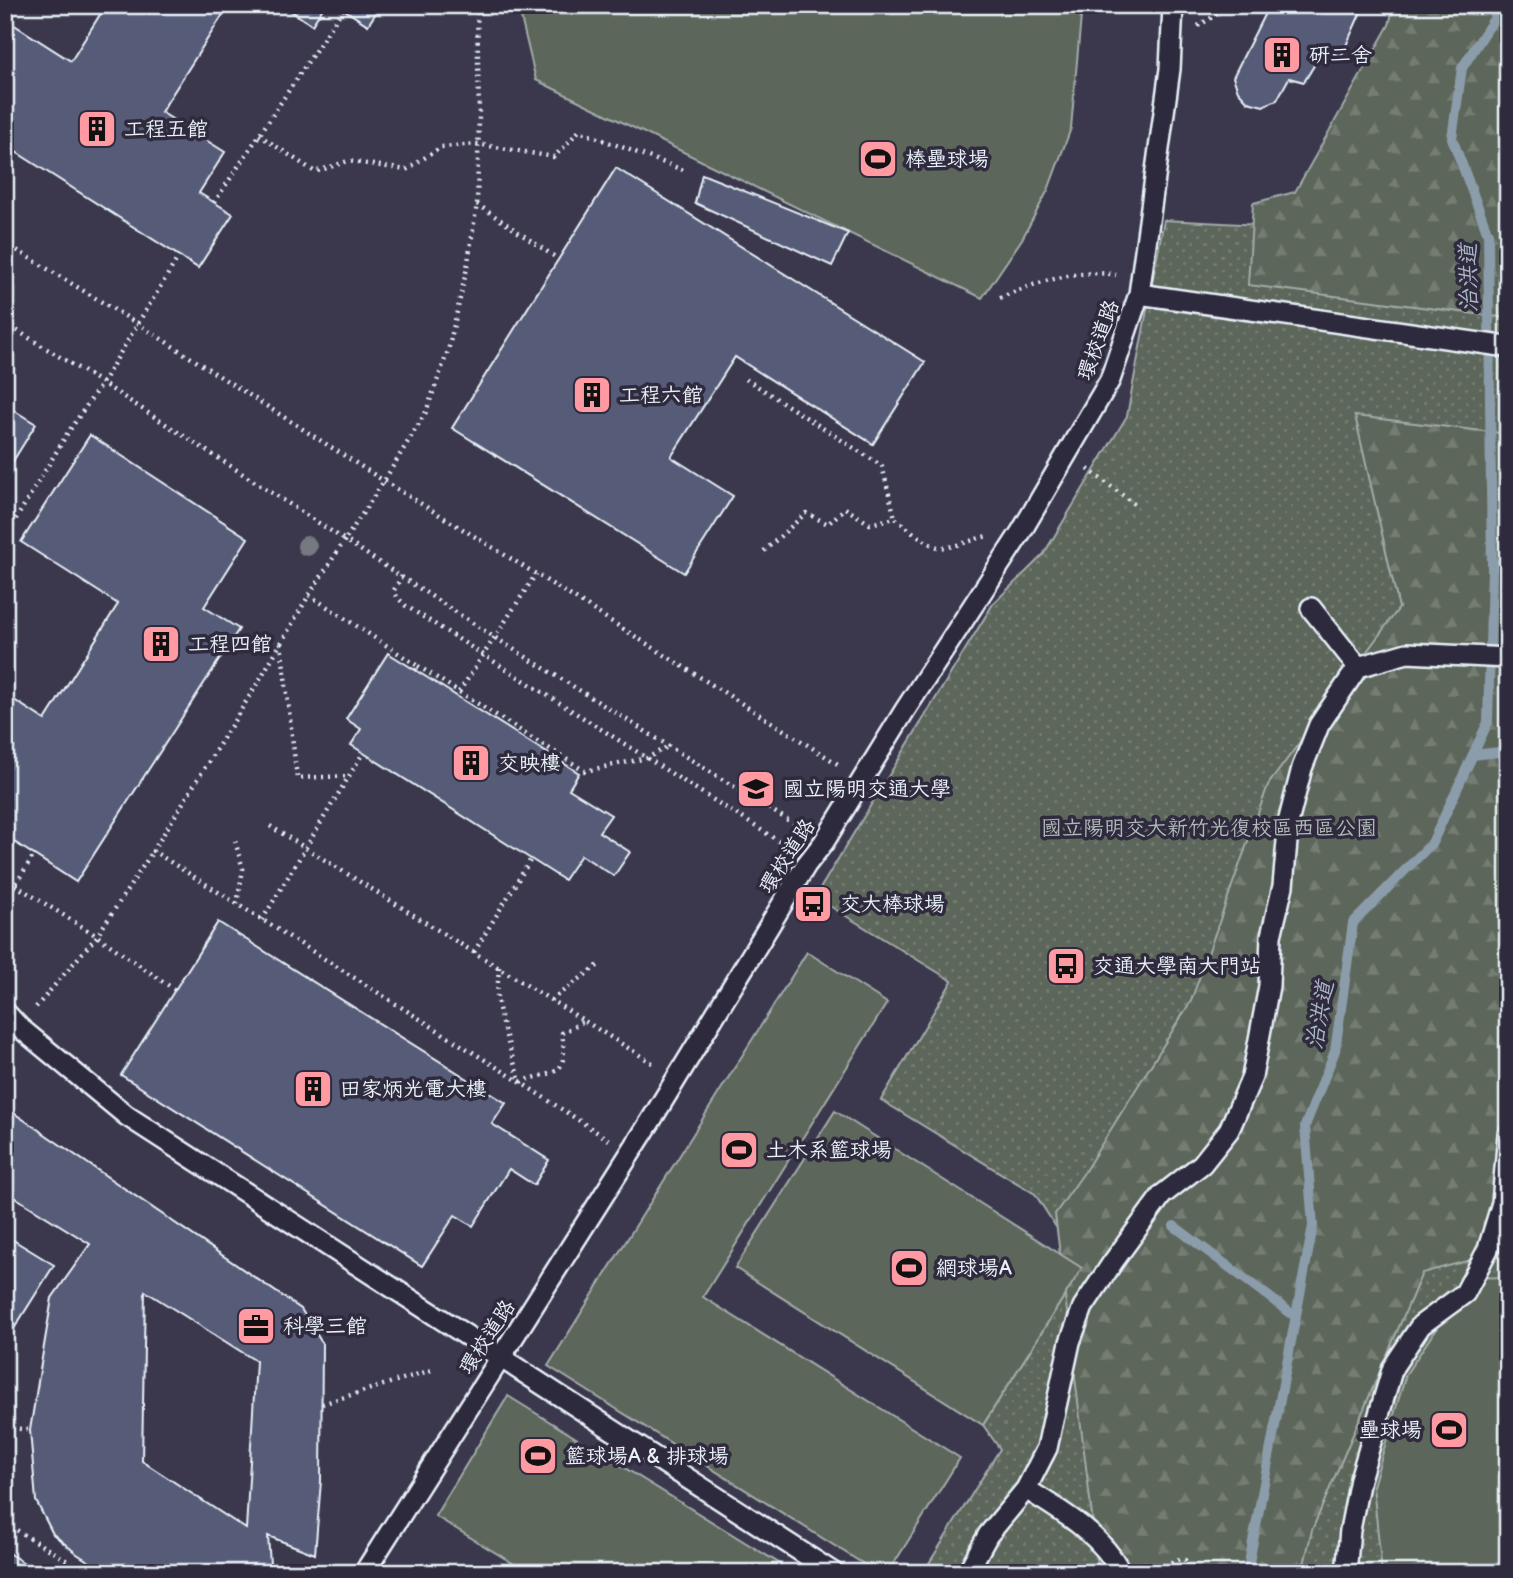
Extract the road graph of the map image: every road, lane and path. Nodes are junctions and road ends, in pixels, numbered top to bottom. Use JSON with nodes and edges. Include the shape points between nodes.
{"nodes":[{"id":1,"x":477,"y":5,"type":"edge"},
{"id":2,"x":1173,"y":5,"type":"edge"},
{"id":3,"x":343,"y":9,"type":"dead end"},
{"id":4,"x":259,"y":135,"type":"junction"},
{"id":5,"x":478,"y":144,"type":"junction"},
{"id":6,"x":682,"y":170,"type":"dead end"},
{"id":7,"x":214,"y":203,"type":"dead end"},
{"id":8,"x":477,"y":204,"type":"junction"},
{"id":9,"x":5,"y":243,"type":"edge"},
{"id":10,"x":179,"y":256,"type":"dead end"},
{"id":11,"x":558,"y":259,"type":"dead end"},
{"id":12,"x":1140,"y":287,"type":"junction"},
{"id":13,"x":1000,"y":298,"type":"dead end"},
{"id":14,"x":5,"y":323,"type":"edge"},
{"id":15,"x":138,"y":324,"type":"junction"},
{"id":16,"x":1508,"y":347,"type":"edge"},
{"id":17,"x":746,"y":379,"type":"dead end"},
{"id":18,"x":102,"y":383,"type":"junction"},
{"id":19,"x":1068,"y":453,"type":"junction"},
{"id":20,"x":384,"y":481,"type":"junction"},
{"id":21,"x":1134,"y":504,"type":"dead end"},
{"id":22,"x":895,"y":518,"type":"junction"},
{"id":23,"x":5,"y":537,"type":"edge"},
{"id":24,"x":1016,"y":539,"type":"junction"},
{"id":25,"x":345,"y":540,"type":"junction"},
{"id":26,"x":764,"y":551,"type":"dead end"},
{"id":27,"x":536,"y":574,"type":"junction"},
{"id":28,"x":402,"y":576,"type":"junction"},
{"id":29,"x":309,"y":595,"type":"junction"},
{"id":30,"x":1311,"y":608,"type":"dead end"},
{"id":31,"x":494,"y":637,"type":"junction"},
{"id":32,"x":281,"y":642,"type":"junction"},
{"id":33,"x":483,"y":655,"type":"junction"},
{"id":34,"x":1508,"y":658,"type":"edge"},
{"id":35,"x":1358,"y":667,"type":"junction"},
{"id":36,"x":459,"y":692,"type":"junction"},
{"id":37,"x":669,"y":746,"type":"junction"},
{"id":38,"x":363,"y":753,"type":"dead end"},
{"id":39,"x":647,"y":758,"type":"junction"},
{"id":40,"x":350,"y":776,"type":"junction"},
{"id":41,"x":862,"y":779,"type":"junction"},
{"id":42,"x":270,"y":825,"type":"dead end"},
{"id":43,"x":235,"y":841,"type":"dead end"},
{"id":44,"x":824,"y":842,"type":"junction"},
{"id":45,"x":306,"y":848,"type":"junction"},
{"id":46,"x":153,"y":851,"type":"junction"},
{"id":47,"x":34,"y":855,"type":"dead end"},
{"id":48,"x":531,"y":859,"type":"dead end"},
{"id":49,"x":810,"y":861,"type":"junction"},
{"id":50,"x":16,"y":885,"type":"junction"},
{"id":51,"x":5,"y":901,"type":"edge"},
{"id":52,"x":237,"y":904,"type":"junction"},
{"id":53,"x":262,"y":920,"type":"junction"},
{"id":54,"x":97,"y":936,"type":"junction"},
{"id":55,"x":474,"y":952,"type":"junction"},
{"id":56,"x":600,"y":964,"type":"dead end"},
{"id":57,"x":499,"y":967,"type":"junction"},
{"id":58,"x":176,"y":990,"type":"dead end"},
{"id":59,"x":551,"y":1000,"type":"junction"},
{"id":60,"x":5,"y":1012,"type":"edge"},
{"id":61,"x":585,"y":1021,"type":"junction"},
{"id":62,"x":19,"y":1027,"type":"junction"},
{"id":63,"x":676,"y":1078,"type":"junction"},
{"id":64,"x":520,"y":1082,"type":"junction"},
{"id":65,"x":1508,"y":1135,"type":"edge"},
{"id":66,"x":629,"y":1153,"type":"junction"},
{"id":67,"x":501,"y":1357,"type":"junction"},
{"id":68,"x":435,"y":1368,"type":"dead end"},
{"id":69,"x":322,"y":1405,"type":"dead end"},
{"id":70,"x":5,"y":1427,"type":"edge"},
{"id":71,"x":30,"y":1430,"type":"dead end"},
{"id":72,"x":1026,"y":1489,"type":"junction"},
{"id":73,"x":5,"y":1523,"type":"edge"},
{"id":74,"x":87,"y":1573,"type":"edge"},
{"id":75,"x":365,"y":1573,"type":"edge"},
{"id":76,"x":834,"y":1573,"type":"edge"},
{"id":77,"x":967,"y":1573,"type":"edge"},
{"id":78,"x":1121,"y":1573,"type":"edge"},
{"id":79,"x":1162,"y":1573,"type":"edge"},
{"id":80,"x":1187,"y":1573,"type":"edge"},
{"id":81,"x":1346,"y":1573,"type":"edge"}],
"edges":[{"from":1,"to":5,"type":"path"},
{"from":2,"to":12,"type":"lane","name":"環校道路","via":[[1170,69]]},
{"from":3,"to":4,"type":"path"},
{"from":4,"to":5,"type":"path","via":[[315,172],[348,161],[406,170],[441,147]]},
{"from":4,"to":7,"type":"path"},
{"from":5,"to":6,"type":"path","via":[[554,158],[579,131]]},
{"from":5,"to":8,"type":"path"},
{"from":8,"to":11,"type":"path"},
{"from":8,"to":20,"type":"path","via":[[448,351],[426,412]]},
{"from":9,"to":15,"type":"path"},
{"from":10,"to":15,"type":"path"},
{"from":12,"to":13,"type":"path","via":[[1101,272],[1076,274]]},
{"from":12,"to":16,"type":"lane"},
{"from":12,"to":19,"type":"lane","name":"環校道路","via":[[1110,380]]},
{"from":14,"to":18,"type":"path"},
{"from":15,"to":18,"type":"path"},
{"from":15,"to":20,"type":"path"},
{"from":17,"to":22,"type":"path","via":[[881,466]]},
{"from":18,"to":23,"type":"path"},
{"from":18,"to":25,"type":"path"},
{"from":19,"to":21,"type":"path"},
{"from":19,"to":24,"type":"lane","name":"環校道路"},
{"from":20,"to":25,"type":"path"},
{"from":20,"to":27,"type":"path"},
{"from":22,"to":24,"type":"path","via":[[938,547],[995,534]]},
{"from":22,"to":26,"type":"path","via":[[870,524],[845,508],[828,524],[806,513]]},
{"from":24,"to":41,"type":"lane","name":"環校道路"},
{"from":25,"to":28,"type":"path"},
{"from":25,"to":29,"type":"path"},
{"from":27,"to":31,"type":"path"},
{"from":27,"to":41,"type":"path"},
{"from":28,"to":31,"type":"path"},
{"from":28,"to":33,"type":"path","via":[[394,590],[406,606]]},
{"from":29,"to":32,"type":"path"},
{"from":29,"to":36,"type":"path"},
{"from":30,"to":35,"type":"lane"},
{"from":31,"to":33,"type":"path"},
{"from":31,"to":37,"type":"path"},
{"from":32,"to":40,"type":"path","via":[[297,778]]},
{"from":32,"to":46,"type":"path"},
{"from":33,"to":36,"type":"path"},
{"from":33,"to":39,"type":"path"},
{"from":34,"to":35,"type":"lane","via":[[1406,653]]},
{"from":35,"to":72,"type":"lane","via":[[1319,726],[1302,768],[1289,819],[1283,886],[1271,936],[1269,986],[1252,1077],[1229,1130],[1202,1164],[1162,1195],[1083,1307],[1070,1342],[1047,1448]]},
{"from":36,"to":39,"type":"path","via":[[585,771]]},
{"from":37,"to":39,"type":"path"},
{"from":37,"to":44,"type":"path"},
{"from":38,"to":40,"type":"path"},
{"from":39,"to":49,"type":"path"},
{"from":40,"to":45,"type":"path"},
{"from":41,"to":44,"type":"lane","name":"環校道路"},
{"from":42,"to":45,"type":"path"},
{"from":43,"to":52,"type":"path","via":[[243,869]]},
{"from":44,"to":49,"type":"lane","name":"環校道路"},
{"from":45,"to":53,"type":"path"},
{"from":45,"to":55,"type":"path"},
{"from":46,"to":52,"type":"path"},
{"from":46,"to":54,"type":"path"},
{"from":47,"to":50,"type":"path"},
{"from":48,"to":55,"type":"path"},
{"from":49,"to":63,"type":"lane","name":"環校道路"},
{"from":50,"to":51,"type":"path"},
{"from":50,"to":54,"type":"path"},
{"from":52,"to":53,"type":"path"},
{"from":53,"to":64,"type":"path"},
{"from":54,"to":58,"type":"path"},
{"from":54,"to":62,"type":"path"},
{"from":55,"to":57,"type":"path"},
{"from":56,"to":59,"type":"path"},
{"from":57,"to":59,"type":"path"},
{"from":57,"to":64,"type":"path","via":[[497,998]]},
{"from":59,"to":61,"type":"path"},
{"from":60,"to":62,"type":"lane"},
{"from":61,"to":63,"type":"path"},
{"from":61,"to":64,"type":"path","via":[[562,1033],[564,1058],[556,1072]]},
{"from":62,"to":67,"type":"lane","via":[[127,1116]]},
{"from":63,"to":66,"type":"lane","name":"環校道路"},
{"from":64,"to":66,"type":"path"},
{"from":65,"to":81,"type":"lane","via":[[1502,1203],[1488,1249],[1465,1293],[1421,1325],[1394,1367],[1360,1479]]},
{"from":66,"to":67,"type":"lane","name":"環校道路"},
{"from":67,"to":75,"type":"lane","name":"環校道路"},
{"from":67,"to":76,"type":"lane"},
{"from":68,"to":69,"type":"path"},
{"from":70,"to":71,"type":"path"},
{"from":72,"to":77,"type":"lane","via":[[988,1535]]},
{"from":72,"to":78,"type":"lane","via":[[1075,1520],[1114,1558]]},
{"from":73,"to":74,"type":"path"},
{"from":79,"to":80,"type":"path","via":[[1178,1559],[1185,1560]]}]}
